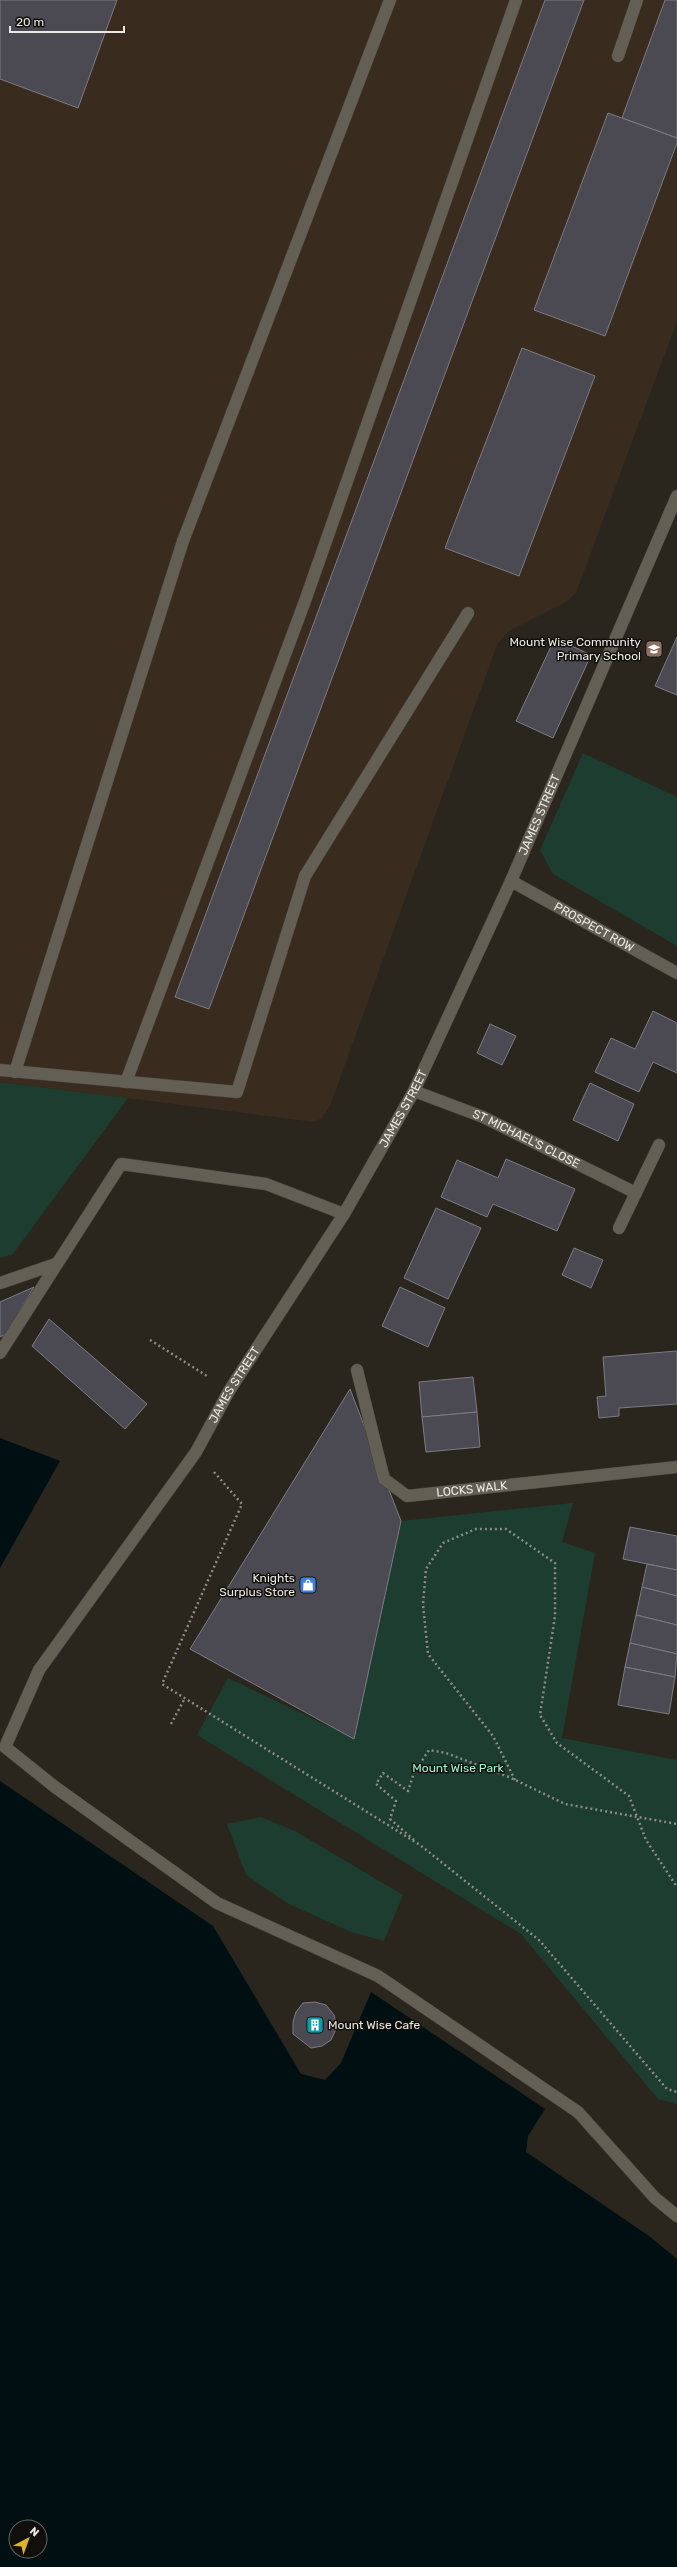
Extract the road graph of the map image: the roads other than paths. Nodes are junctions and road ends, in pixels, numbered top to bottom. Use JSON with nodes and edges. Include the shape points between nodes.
{"nodes":[{"id":1,"x":390,"y":0,"type":"edge"},
{"id":2,"x":516,"y":0,"type":"edge"},
{"id":3,"x":637,"y":0,"type":"edge"},
{"id":4,"x":618,"y":56,"type":"dead end"},
{"id":5,"x":677,"y":496,"type":"edge"},
{"id":6,"x":468,"y":613,"type":"dead end"},
{"id":7,"x":511,"y":881,"type":"junction"},
{"id":8,"x":677,"y":973,"type":"edge"},
{"id":9,"x":0,"y":1070,"type":"edge"},
{"id":10,"x":15,"y":1072,"type":"junction"},
{"id":11,"x":126,"y":1082,"type":"junction"},
{"id":12,"x":414,"y":1091,"type":"junction"},
{"id":13,"x":659,"y":1145,"type":"dead end"},
{"id":14,"x":636,"y":1194,"type":"junction"},
{"id":15,"x":344,"y":1214,"type":"junction"},
{"id":16,"x":619,"y":1228,"type":"dead end"},
{"id":17,"x":56,"y":1264,"type":"junction"},
{"id":18,"x":0,"y":1283,"type":"edge"},
{"id":19,"x":0,"y":1353,"type":"edge"},
{"id":20,"x":357,"y":1370,"type":"dead end"},
{"id":21,"x":677,"y":1467,"type":"edge"},
{"id":22,"x":677,"y":2216,"type":"edge"}],
"edges":[{"from":1,"to":10,"type":"street","via":[[183,540]]},
{"from":2,"to":11,"type":"street","via":[[305,601]]},
{"from":3,"to":4,"type":"street"},
{"from":5,"to":7,"type":"street","name":"JAMES STREET"},
{"from":6,"to":11,"type":"street","via":[[305,876],[237,1092]]},
{"from":7,"to":8,"type":"street","name":"PROSPECT ROW"},
{"from":7,"to":12,"type":"street","name":"JAMES STREET"},
{"from":9,"to":10,"type":"street"},
{"from":10,"to":11,"type":"street"},
{"from":12,"to":14,"type":"street","name":"ST MICHAEL'S CLOSE","via":[[483,1118]]},
{"from":12,"to":15,"type":"street","name":"JAMES STREET"},
{"from":13,"to":14,"type":"street"},
{"from":14,"to":16,"type":"street"},
{"from":15,"to":17,"type":"street","via":[[266,1184],[121,1164]]},
{"from":15,"to":22,"type":"street","name":"JAMES STREET","via":[[229,1391],[196,1452],[39,1670],[5,1747],[55,1787],[217,1903],[378,1976],[578,2112],[655,2198]]},
{"from":17,"to":18,"type":"street"},
{"from":17,"to":19,"type":"street"},
{"from":20,"to":21,"type":"street","name":"LOCKS WALK","via":[[384,1479],[406,1496]]}]}
